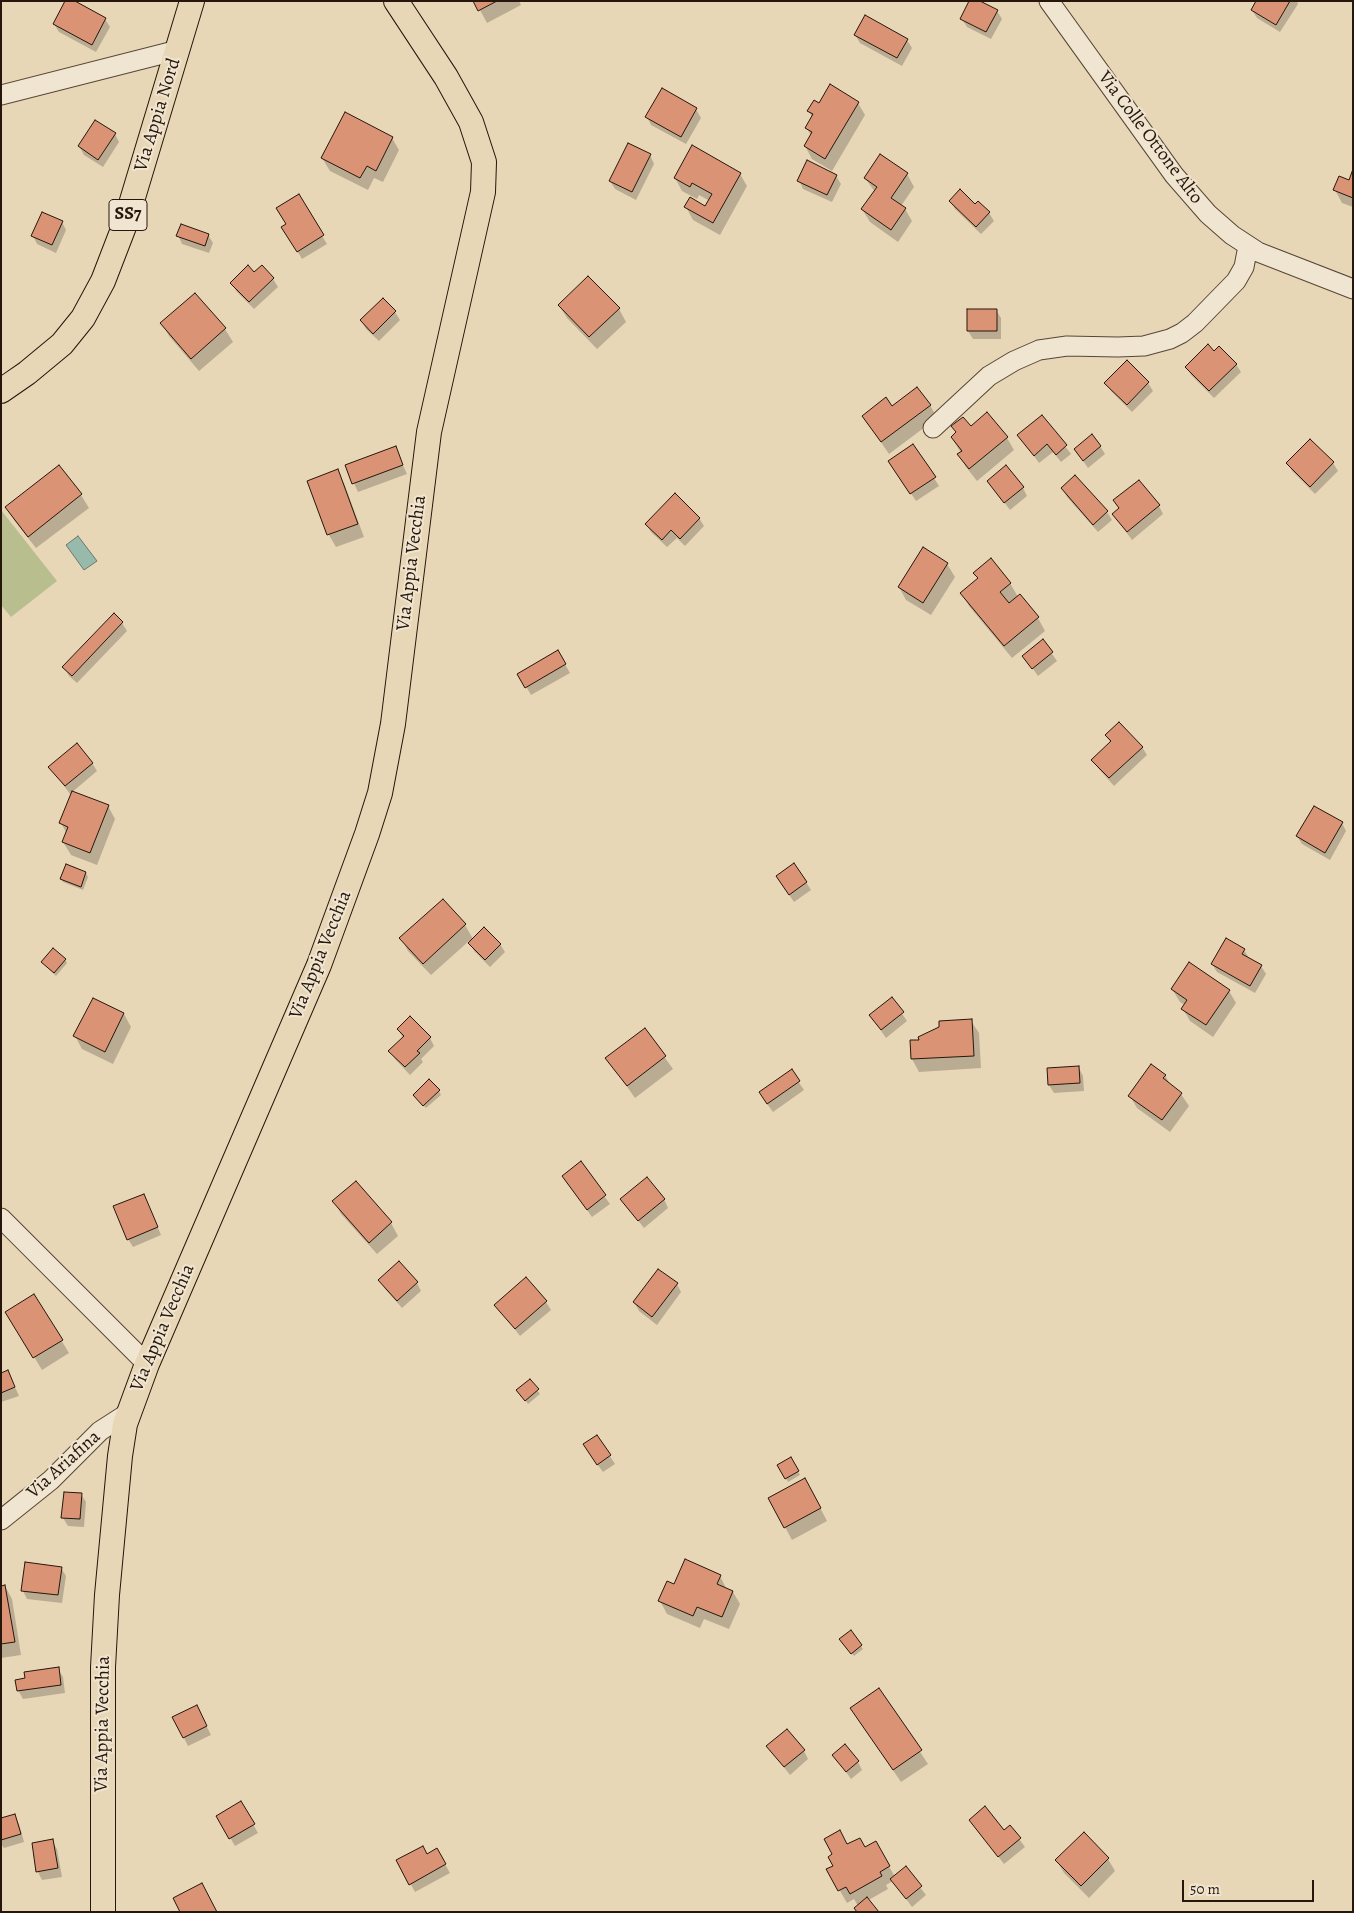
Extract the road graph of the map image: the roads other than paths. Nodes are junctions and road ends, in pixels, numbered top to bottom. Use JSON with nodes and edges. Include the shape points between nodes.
{"nodes":[{"id":1,"x":192,"y":1,"type":"edge"},
{"id":2,"x":396,"y":1,"type":"edge"},
{"id":3,"x":1049,"y":1,"type":"edge"},
{"id":4,"x":178,"y":50,"type":"junction"},
{"id":5,"x":1,"y":96,"type":"edge"},
{"id":6,"x":1248,"y":246,"type":"junction"},
{"id":7,"x":1353,"y":289,"type":"edge"},
{"id":8,"x":1,"y":391,"type":"edge"},
{"id":9,"x":933,"y":428,"type":"dead end"},
{"id":10,"x":1,"y":1218,"type":"edge"},
{"id":11,"x":147,"y":1364,"type":"junction"},
{"id":12,"x":128,"y":1414,"type":"junction"},
{"id":13,"x":1,"y":1520,"type":"edge"},
{"id":14,"x":103,"y":1912,"type":"edge"}],
"edges":[{"from":1,"to":4,"type":"main road","name":"Via Appia Nord","number":"SS7"},
{"from":2,"to":11,"type":"main road","name":"Via Appia Vecchia","via":[[464,107],[477,137],[484,171],[481,203],[429,432],[386,766],[370,828],[315,974]]},
{"from":3,"to":6,"type":"street","name":"Via Colle Ottone Alto","via":[[1190,196]]},
{"from":4,"to":5,"type":"street"},
{"from":4,"to":8,"type":"main road","name":"Via Appia Nord","number":"SS7","via":[[125,224],[98,291],[83,318],[62,344]]},
{"from":6,"to":7,"type":"street","name":"Via Colle Ottone Alto"},
{"from":6,"to":9,"type":"street","via":[[1244,267],[1236,281],[1182,333],[1135,347],[1067,346],[1039,350],[989,376]]},
{"from":10,"to":11,"type":"street"},
{"from":11,"to":12,"type":"main road","name":"Via Appia Vecchia"},
{"from":12,"to":13,"type":"street","name":"Via Ariafina","via":[[100,1431],[51,1480]]},
{"from":12,"to":14,"type":"main road","name":"Via Appia Vecchia","via":[[120,1456],[105,1630],[102,1694]]}]}
